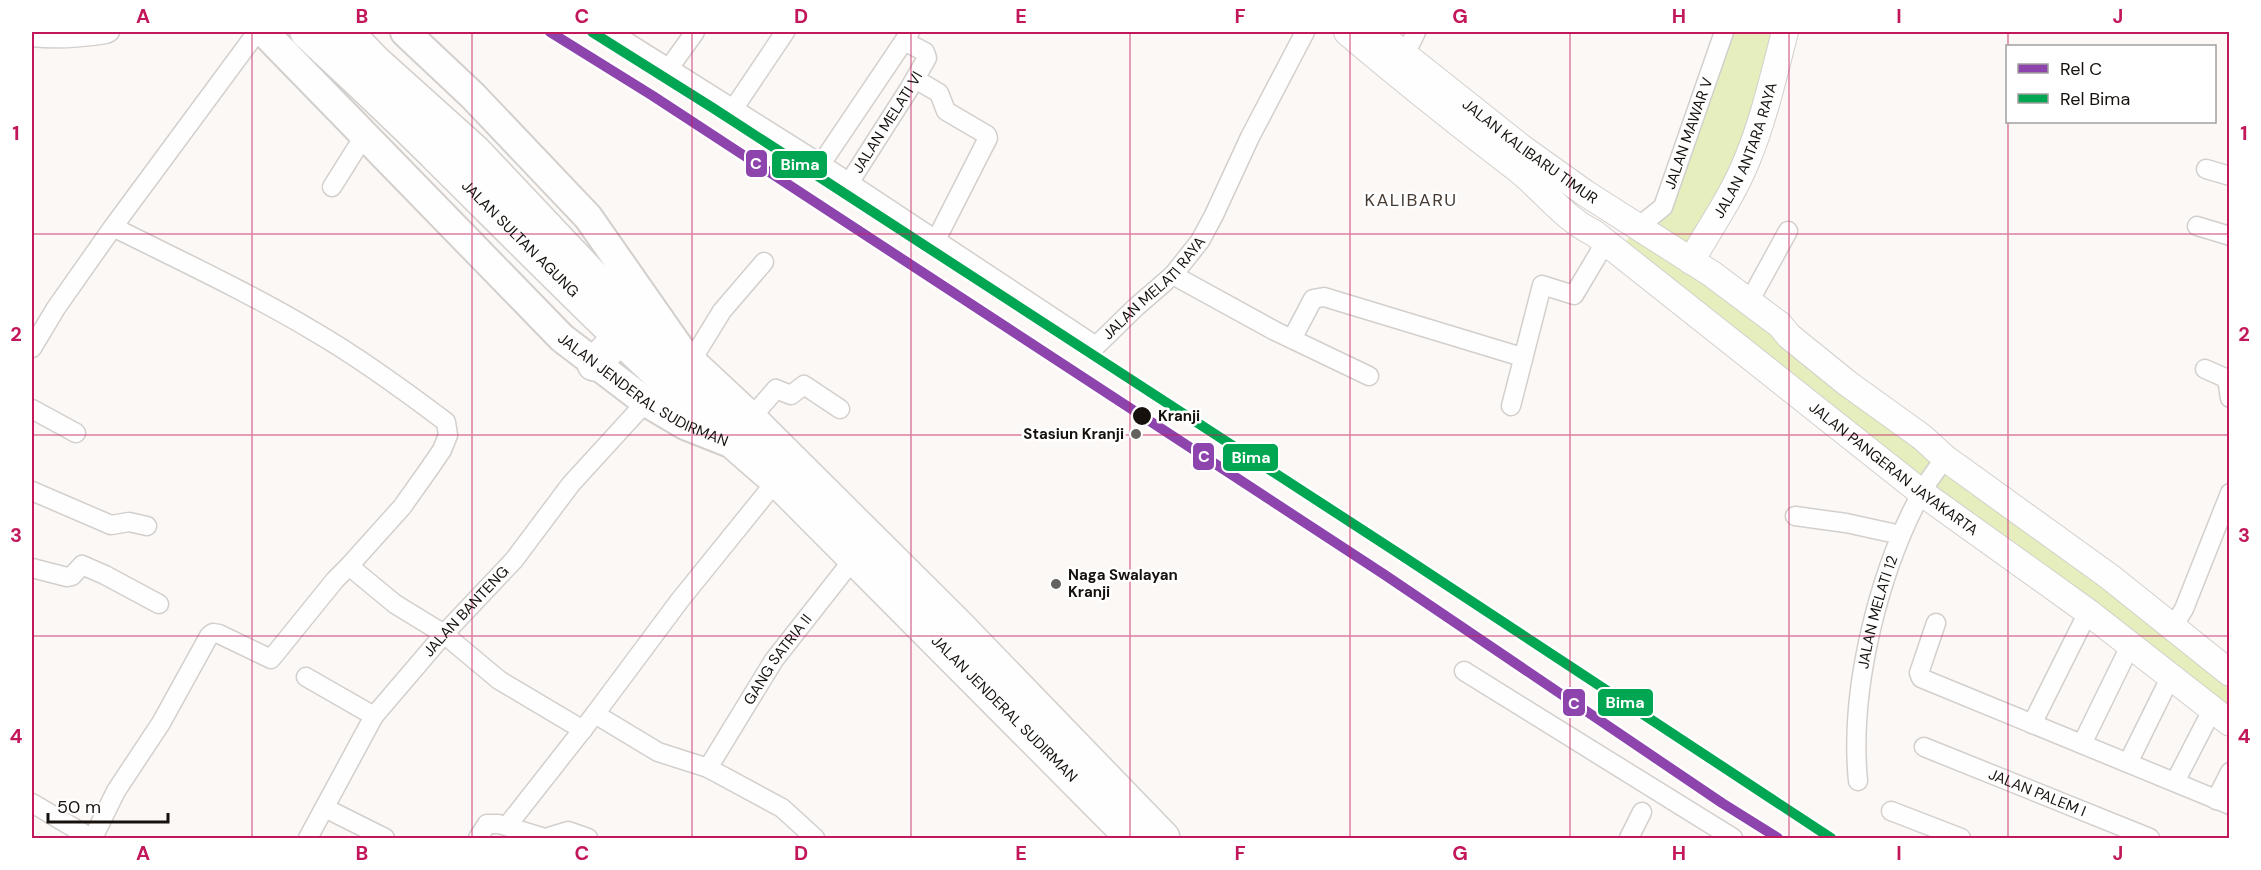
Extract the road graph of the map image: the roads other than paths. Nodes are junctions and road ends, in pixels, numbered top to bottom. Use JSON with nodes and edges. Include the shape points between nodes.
{"nodes":[{"id":1,"x":110,"y":32,"type":"edge"},
{"id":2,"x":257,"y":32,"type":"edge"},
{"id":3,"x":264,"y":32,"type":"edge"},
{"id":4,"x":307,"y":32,"type":"edge"},
{"id":5,"x":346,"y":32,"type":"edge"},
{"id":6,"x":405,"y":32,"type":"edge"},
{"id":7,"x":611,"y":32,"type":"edge"},
{"id":8,"x":695,"y":32,"type":"edge"},
{"id":9,"x":785,"y":32,"type":"edge"},
{"id":10,"x":1305,"y":32,"type":"edge"},
{"id":11,"x":1347,"y":32,"type":"edge"},
{"id":12,"x":1376,"y":32,"type":"edge"},
{"id":13,"x":1416,"y":32,"type":"edge"},
{"id":14,"x":1724,"y":32,"type":"edge"},
{"id":15,"x":1785,"y":32,"type":"edge"},
{"id":16,"x":907,"y":36,"type":"edge"},
{"id":17,"x":32,"y":37,"type":"edge"},
{"id":18,"x":1405,"y":55,"type":"junction"},
{"id":19,"x":669,"y":68,"type":"junction"},
{"id":20,"x":915,"y":79,"type":"junction"},
{"id":21,"x":734,"y":108,"type":"junction"},
{"id":22,"x":364,"y":136,"type":"junction"},
{"id":23,"x":1526,"y":163,"type":"junction"},
{"id":24,"x":821,"y":164,"type":"junction"},
{"id":25,"x":2206,"y":169,"type":"dead end"},
{"id":26,"x":2229,"y":176,"type":"edge"},
{"id":27,"x":849,"y":183,"type":"junction"},
{"id":28,"x":332,"y":187,"type":"dead end"},
{"id":29,"x":1585,"y":193,"type":"junction"},
{"id":30,"x":1564,"y":210,"type":"junction"},
{"id":31,"x":2198,"y":226,"type":"dead end"},
{"id":32,"x":113,"y":227,"type":"junction"},
{"id":33,"x":1638,"y":227,"type":"junction"},
{"id":34,"x":1788,"y":231,"type":"dead end"},
{"id":35,"x":2229,"y":236,"type":"edge"},
{"id":36,"x":936,"y":240,"type":"junction"},
{"id":37,"x":1605,"y":243,"type":"junction"},
{"id":38,"x":1691,"y":261,"type":"junction"},
{"id":39,"x":764,"y":262,"type":"dead end"},
{"id":40,"x":1173,"y":275,"type":"junction"},
{"id":41,"x":1749,"y":302,"type":"junction"},
{"id":42,"x":632,"y":335,"type":"junction"},
{"id":43,"x":1292,"y":339,"type":"junction"},
{"id":44,"x":32,"y":348,"type":"edge"},
{"id":45,"x":1522,"y":357,"type":"junction"},
{"id":46,"x":690,"y":363,"type":"junction"},
{"id":47,"x":594,"y":364,"type":"junction"},
{"id":48,"x":2205,"y":369,"type":"dead end"},
{"id":49,"x":1369,"y":376,"type":"dead end"},
{"id":50,"x":2228,"y":380,"type":"edge"},
{"id":51,"x":2229,"y":398,"type":"edge"},
{"id":52,"x":646,"y":402,"type":"junction"},
{"id":53,"x":1511,"y":406,"type":"dead end"},
{"id":54,"x":32,"y":409,"type":"edge"},
{"id":55,"x":840,"y":409,"type":"dead end"},
{"id":56,"x":743,"y":432,"type":"junction"},
{"id":57,"x":76,"y":433,"type":"dead end"},
{"id":58,"x":1945,"y":458,"type":"junction"},
{"id":59,"x":777,"y":480,"type":"junction"},
{"id":60,"x":1923,"y":491,"type":"junction"},
{"id":61,"x":32,"y":492,"type":"edge"},
{"id":62,"x":2229,"y":493,"type":"edge"},
{"id":63,"x":1796,"y":516,"type":"dead end"},
{"id":64,"x":147,"y":526,"type":"dead end"},
{"id":65,"x":1901,"y":535,"type":"junction"},
{"id":66,"x":855,"y":557,"type":"junction"},
{"id":67,"x":349,"y":566,"type":"junction"},
{"id":68,"x":32,"y":568,"type":"edge"},
{"id":69,"x":159,"y":604,"type":"dead end"},
{"id":70,"x":2088,"y":612,"type":"junction"},
{"id":71,"x":1936,"y":623,"type":"dead end"},
{"id":72,"x":2172,"y":628,"type":"junction"},
{"id":73,"x":444,"y":634,"type":"junction"},
{"id":74,"x":2130,"y":646,"type":"junction"},
{"id":75,"x":1464,"y":671,"type":"dead end"},
{"id":76,"x":2229,"y":673,"type":"edge"},
{"id":77,"x":306,"y":677,"type":"dead end"},
{"id":78,"x":2170,"y":678,"type":"junction"},
{"id":79,"x":595,"y":714,"type":"junction"},
{"id":80,"x":374,"y":716,"type":"junction"},
{"id":81,"x":2221,"y":716,"type":"edge"},
{"id":82,"x":2032,"y":724,"type":"junction"},
{"id":83,"x":583,"y":730,"type":"junction"},
{"id":84,"x":2082,"y":744,"type":"junction"},
{"id":85,"x":1924,"y":747,"type":"dead end"},
{"id":86,"x":2128,"y":763,"type":"junction"},
{"id":87,"x":708,"y":768,"type":"junction"},
{"id":88,"x":2229,"y":772,"type":"edge"},
{"id":89,"x":1858,"y":781,"type":"dead end"},
{"id":90,"x":2175,"y":782,"type":"junction"},
{"id":91,"x":2223,"y":802,"type":"edge"},
{"id":92,"x":32,"y":803,"type":"edge"},
{"id":93,"x":325,"y":808,"type":"junction"},
{"id":94,"x":1891,"y":811,"type":"dead end"},
{"id":95,"x":1642,"y":812,"type":"dead end"},
{"id":96,"x":507,"y":826,"type":"junction"},
{"id":97,"x":2118,"y":833,"type":"edge"},
{"id":98,"x":92,"y":838,"type":"edge"},
{"id":99,"x":308,"y":838,"type":"edge"},
{"id":100,"x":385,"y":838,"type":"edge"},
{"id":101,"x":478,"y":838,"type":"edge"},
{"id":102,"x":588,"y":838,"type":"edge"},
{"id":103,"x":815,"y":838,"type":"edge"},
{"id":104,"x":1133,"y":838,"type":"edge"},
{"id":105,"x":1162,"y":838,"type":"edge"},
{"id":106,"x":1629,"y":838,"type":"edge"},
{"id":107,"x":1733,"y":838,"type":"edge"},
{"id":108,"x":1961,"y":838,"type":"edge"},
{"id":109,"x":2150,"y":838,"type":"edge"}],
"edges":[{"from":1,"to":17,"type":"street","via":[[78,38]]},
{"from":2,"to":32,"type":"street"},
{"from":3,"to":22,"type":"main road","name":"JALAN JENDERAL SUDIRMAN"},
{"from":4,"to":42,"type":"highway","name":"JALAN SULTAN AGUNG"},
{"from":5,"to":42,"type":"highway","name":"JALAN SULTAN AGUNG","via":[[475,152]]},
{"from":6,"to":46,"type":"main road","name":"JALAN JENDERAL SUDIRMAN","via":[[588,218]]},
{"from":7,"to":19,"type":"street","name":"JALAN MELATI RAYA"},
{"from":8,"to":19,"type":"street"},
{"from":9,"to":21,"type":"street"},
{"from":10,"to":40,"type":"street","name":"JALAN MELATI RAYA","via":[[1200,241]]},
{"from":11,"to":23,"type":"street","name":"JALAN KALIBARU TIMUR"},
{"from":12,"to":18,"type":"street","name":"JALAN KALIBARU TIMUR"},
{"from":13,"to":18,"type":"street"},
{"from":14,"to":33,"type":"street","name":"JALAN MAWAR V","via":[[1663,207]]},
{"from":15,"to":38,"type":"street","name":"JALAN ANTARA RAYA","via":[[1746,162]]},
{"from":16,"to":20,"type":"street","name":"JALAN MELATI VI","via":[[927,54]]},
{"from":16,"to":24,"type":"street"},
{"from":18,"to":23,"type":"street","name":"JALAN KALIBARU TIMUR","via":[[1504,135]]},
{"from":19,"to":21,"type":"street","name":"JALAN MELATI RAYA"},
{"from":20,"to":27,"type":"street","name":"JALAN MELATI VI"},
{"from":20,"to":36,"type":"street","via":[[939,93],[946,111],[988,138]]},
{"from":21,"to":24,"type":"street","name":"JALAN MELATI RAYA"},
{"from":22,"to":28,"type":"street"},
{"from":22,"to":47,"type":"main road","name":"JALAN JENDERAL SUDIRMAN","via":[[562,338]]},
{"from":23,"to":29,"type":"street","name":"JALAN KALIBARU TIMUR"},
{"from":23,"to":30,"type":"street","name":"JALAN KALIBARU TIMUR","via":[[1552,202]]},
{"from":24,"to":27,"type":"street","name":"JALAN MELATI RAYA"},
{"from":25,"to":26,"type":"street"},
{"from":27,"to":36,"type":"street","name":"JALAN MELATI RAYA"},
{"from":29,"to":30,"type":"street","via":[[1573,195]]},
{"from":29,"to":33,"type":"street","name":"JALAN KALIBARU TIMUR"},
{"from":30,"to":37,"type":"street","name":"JALAN PANGERAN JAYAKARTA"},
{"from":31,"to":35,"type":"street"},
{"from":32,"to":44,"type":"street"},
{"from":32,"to":67,"type":"street","via":[[318,333],[446,422],[448,435],[442,450],[402,507]]},
{"from":33,"to":38,"type":"street","name":"JALAN KALIBARU TIMUR"},
{"from":34,"to":41,"type":"street"},
{"from":36,"to":40,"type":"street","name":"JALAN MELATI RAYA","via":[[1095,346]]},
{"from":37,"to":45,"type":"street","via":[[1574,295],[1542,285]]},
{"from":37,"to":60,"type":"street","name":"JALAN PANGERAN JAYAKARTA"},
{"from":38,"to":41,"type":"street"},
{"from":39,"to":46,"type":"street","via":[[722,311]]},
{"from":40,"to":43,"type":"street"},
{"from":41,"to":58,"type":"street"},
{"from":42,"to":46,"type":"highway","name":"JALAN JENDERAL SUDIRMAN"},
{"from":42,"to":47,"type":"highway"},
{"from":42,"to":56,"type":"highway","name":"JALAN SULTAN AGUNG"},
{"from":43,"to":45,"type":"street","via":[[1313,299],[1324,297]]},
{"from":43,"to":49,"type":"street"},
{"from":45,"to":53,"type":"street"},
{"from":46,"to":56,"type":"highway","name":"JALAN JENDERAL SUDIRMAN"},
{"from":47,"to":52,"type":"main road","name":"JALAN JENDERAL SUDIRMAN"},
{"from":48,"to":50,"type":"street"},
{"from":50,"to":51,"type":"street"},
{"from":52,"to":56,"type":"main road","name":"JALAN JENDERAL SUDIRMAN","via":[[685,425]]},
{"from":52,"to":73,"type":"street","name":"JALAN BANTENG","via":[[571,484],[514,560]]},
{"from":54,"to":57,"type":"street"},
{"from":55,"to":56,"type":"street","via":[[804,385],[792,395],[775,389]]},
{"from":56,"to":59,"type":"highway","name":"JALAN JENDERAL SUDIRMAN"},
{"from":56,"to":105,"type":"highway","name":"JALAN JENDERAL SUDIRMAN","via":[[959,627]]},
{"from":58,"to":60,"type":"street","name":"JALAN MELATI 12"},
{"from":58,"to":72,"type":"street","via":[[2110,577]]},
{"from":59,"to":66,"type":"highway","name":"JALAN JENDERAL SUDIRMAN"},
{"from":59,"to":79,"type":"street"},
{"from":60,"to":65,"type":"street","name":"JALAN MELATI 12"},
{"from":60,"to":70,"type":"street","name":"JALAN PANGERAN JAYAKARTA"},
{"from":61,"to":64,"type":"street","via":[[111,525],[129,522]]},
{"from":62,"to":72,"type":"street","via":[[2184,609]]},
{"from":63,"to":65,"type":"street"},
{"from":65,"to":89,"type":"street","name":"JALAN MELATI 12","via":[[1873,620],[1861,682],[1855,756]]},
{"from":66,"to":87,"type":"street","name":"GANG SATRIA II","via":[[774,660]]},
{"from":66,"to":104,"type":"highway","name":"JALAN JENDERAL SUDIRMAN"},
{"from":67,"to":73,"type":"street","via":[[395,604]]},
{"from":67,"to":98,"type":"street","via":[[272,659],[219,634],[209,636]]},
{"from":68,"to":69,"type":"street","via":[[67,577],[82,566]]},
{"from":70,"to":74,"type":"street","name":"JALAN PANGERAN JAYAKARTA"},
{"from":70,"to":82,"type":"street"},
{"from":71,"to":82,"type":"street","via":[[1919,673],[1921,678]]},
{"from":72,"to":76,"type":"street"},
{"from":73,"to":80,"type":"street","name":"JALAN BANTENG"},
{"from":73,"to":83,"type":"street","via":[[499,680]]},
{"from":74,"to":78,"type":"street","name":"JALAN PANGERAN JAYAKARTA"},
{"from":74,"to":84,"type":"street"},
{"from":75,"to":107,"type":"street"},
{"from":77,"to":80,"type":"street"},
{"from":78,"to":81,"type":"street","name":"JALAN PANGERAN JAYAKARTA"},
{"from":78,"to":86,"type":"street"},
{"from":79,"to":83,"type":"street"},
{"from":79,"to":87,"type":"street","via":[[658,752]]},
{"from":80,"to":93,"type":"street","name":"JALAN BANTENG"},
{"from":81,"to":90,"type":"street"},
{"from":82,"to":84,"type":"street"},
{"from":83,"to":96,"type":"street"},
{"from":84,"to":86,"type":"street"},
{"from":85,"to":97,"type":"street","name":"JALAN PALEM I"},
{"from":86,"to":90,"type":"street"},
{"from":87,"to":103,"type":"street","via":[[782,807]]},
{"from":88,"to":91,"type":"street"},
{"from":90,"to":91,"type":"street"},
{"from":92,"to":98,"type":"street"},
{"from":93,"to":99,"type":"street","name":"JALAN BANTENG"},
{"from":93,"to":100,"type":"street"},
{"from":94,"to":108,"type":"street"},
{"from":95,"to":106,"type":"street"},
{"from":96,"to":101,"type":"street","via":[[487,824]]},
{"from":96,"to":102,"type":"street","via":[[545,838],[568,831]]},
{"from":97,"to":109,"type":"street","name":"JALAN PALEM I"}]}
